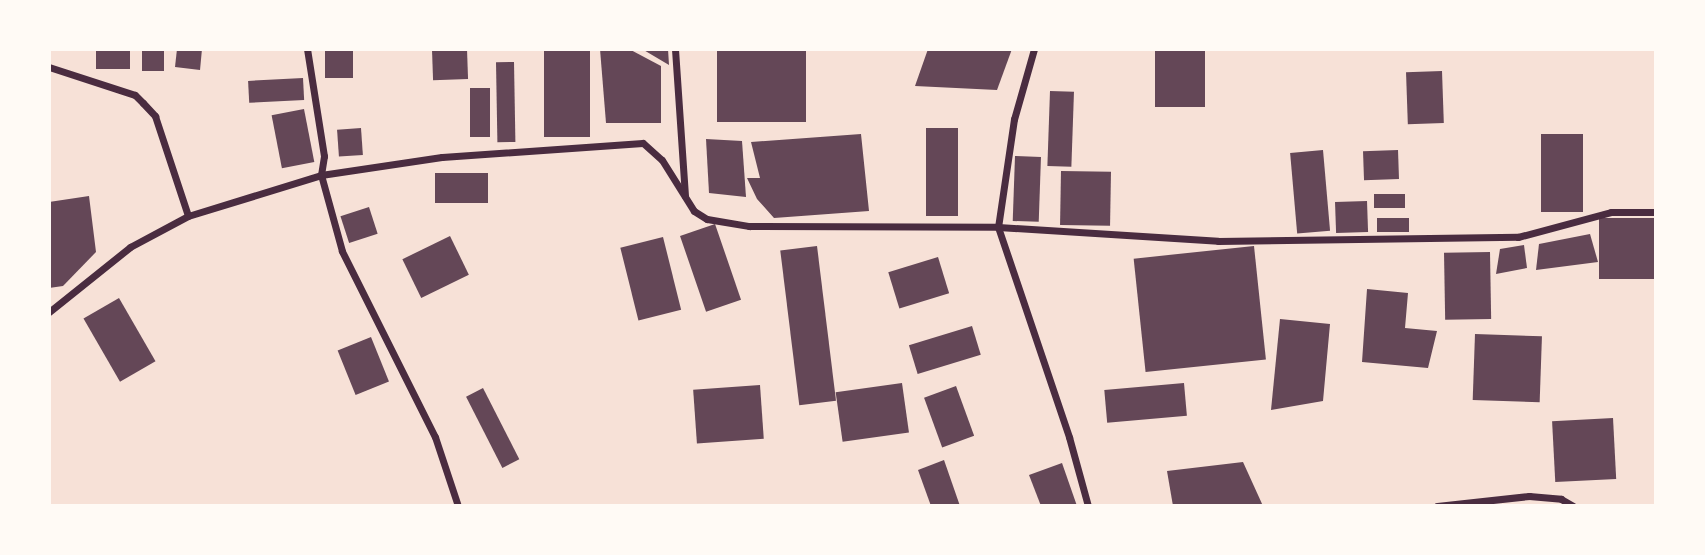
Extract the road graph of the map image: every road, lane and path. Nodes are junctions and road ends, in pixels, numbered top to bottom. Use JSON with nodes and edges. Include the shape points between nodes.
{"nodes":[{"id":1,"x":307,"y":49,"type":"edge"},
{"id":2,"x":675,"y":49,"type":"edge"},
{"id":3,"x":1034,"y":49,"type":"edge"},
{"id":4,"x":49,"y":67,"type":"edge"},
{"id":5,"x":321,"y":175,"type":"junction"},
{"id":6,"x":685,"y":200,"type":"junction"},
{"id":7,"x":1656,"y":212,"type":"edge"},
{"id":8,"x":188,"y":216,"type":"junction"},
{"id":9,"x":998,"y":227,"type":"junction"},
{"id":10,"x":49,"y":312,"type":"edge"},
{"id":11,"x":458,"y":506,"type":"edge"},
{"id":12,"x":1088,"y":506,"type":"edge"},
{"id":13,"x":1437,"y":506,"type":"edge"},
{"id":14,"x":1573,"y":506,"type":"edge"}],
"edges":[{"from":1,"to":5,"type":"street","via":[[324,156]]},
{"from":2,"to":6,"type":"street"},
{"from":3,"to":9,"type":"street","via":[[1014,119]]},
{"from":4,"to":8,"type":"street","via":[[135,95],[143,103],[155,117]]},
{"from":5,"to":6,"type":"street","via":[[442,157],[643,143],[662,160]]},
{"from":5,"to":8,"type":"street"},
{"from":5,"to":11,"type":"street","via":[[342,251],[435,437]]},
{"from":6,"to":9,"type":"street","via":[[707,219],[749,226]]},
{"from":7,"to":9,"type":"street","via":[[1611,212],[1518,237],[1218,241]]},
{"from":8,"to":10,"type":"street","via":[[130,247]]},
{"from":9,"to":12,"type":"street"},
{"from":13,"to":14,"type":"street","via":[[1529,496],[1561,499]]}]}
